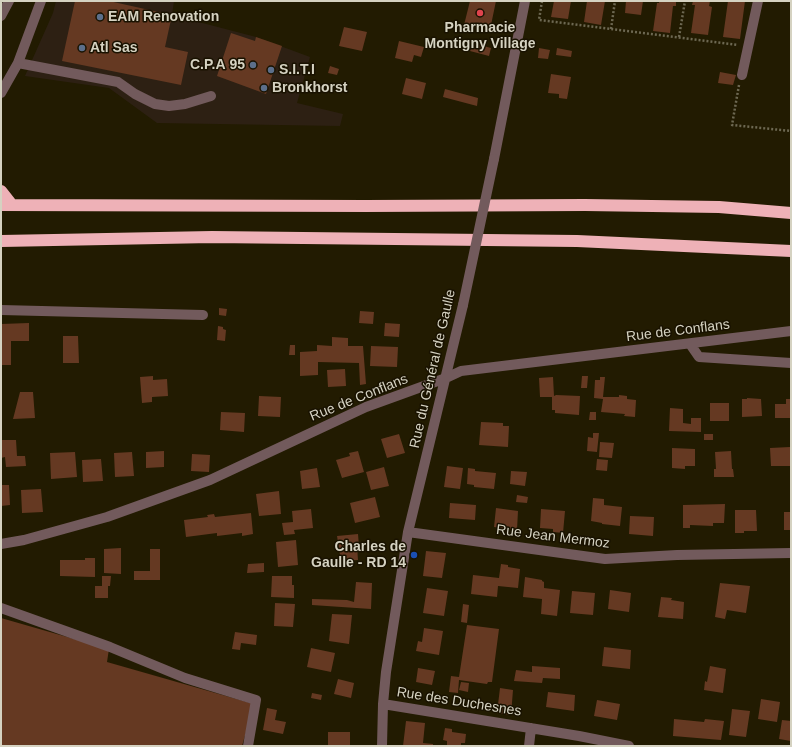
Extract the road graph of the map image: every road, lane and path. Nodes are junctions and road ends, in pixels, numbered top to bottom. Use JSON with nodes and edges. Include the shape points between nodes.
{"nodes":[{"id":1,"x":9,"y":1,"type":"edge"},
{"id":2,"x":41,"y":1,"type":"edge"},
{"id":3,"x":525,"y":1,"type":"edge"},
{"id":4,"x":542,"y":1,"type":"edge"},
{"id":5,"x":615,"y":1,"type":"edge"},
{"id":6,"x":685,"y":1,"type":"edge"},
{"id":7,"x":758,"y":1,"type":"edge"},
{"id":8,"x":1,"y":16,"type":"edge"},
{"id":9,"x":611,"y":29,"type":"junction"},
{"id":10,"x":679,"y":37,"type":"junction"},
{"id":11,"x":748,"y":46,"type":"junction"},
{"id":12,"x":18,"y":63,"type":"junction"},
{"id":13,"x":742,"y":74,"type":"joint"},
{"id":14,"x":1,"y":94,"type":"edge"},
{"id":15,"x":211,"y":96,"type":"dead end"},
{"id":16,"x":791,"y":131,"type":"edge"},
{"id":17,"x":1,"y":191,"type":"edge"},
{"id":18,"x":7,"y":205,"type":"edge"},
{"id":19,"x":791,"y":213,"type":"edge"},
{"id":20,"x":1,"y":241,"type":"edge"},
{"id":21,"x":791,"y":251,"type":"edge"},
{"id":22,"x":1,"y":310,"type":"edge"},
{"id":23,"x":202,"y":315,"type":"dead end"},
{"id":24,"x":791,"y":331,"type":"edge"},
{"id":25,"x":690,"y":344,"type":"junction"},
{"id":26,"x":791,"y":363,"type":"edge"},
{"id":27,"x":446,"y":378,"type":"junction"},
{"id":28,"x":408,"y":532,"type":"junction"},
{"id":29,"x":1,"y":544,"type":"edge"},
{"id":30,"x":791,"y":553,"type":"edge"},
{"id":31,"x":1,"y":608,"type":"edge"},
{"id":32,"x":383,"y":704,"type":"junction"},
{"id":33,"x":532,"y":728,"type":"junction"},
{"id":34,"x":248,"y":746,"type":"edge"},
{"id":35,"x":382,"y":746,"type":"edge"},
{"id":36,"x":529,"y":746,"type":"edge"},
{"id":37,"x":629,"y":746,"type":"edge"}],
"edges":[{"from":1,"to":8,"type":"street"},
{"from":2,"to":12,"type":"street"},
{"from":3,"to":27,"type":"street","name":"Rue du Général de Gaulle","bridge":true,"via":[[494,159]]},
{"from":4,"to":9,"type":"path","via":[[539,20]]},
{"from":5,"to":9,"type":"path"},
{"from":6,"to":10,"type":"path"},
{"from":7,"to":11,"type":"street"},
{"from":9,"to":10,"type":"path"},
{"from":10,"to":11,"type":"path"},
{"from":11,"to":13,"type":"street"},
{"from":12,"to":14,"type":"street"},
{"from":12,"to":15,"type":"street","via":[[118,82],[155,104],[185,104]]},
{"from":13,"to":16,"type":"path","via":[[732,125]]},
{"from":17,"to":18,"type":"highway"},
{"from":18,"to":19,"type":"highway","via":[[585,205],[719,207]]},
{"from":20,"to":21,"type":"highway","via":[[212,237],[576,241]]},
{"from":22,"to":23,"type":"street"},
{"from":24,"to":25,"type":"street","name":"Rue de Conflans"},
{"from":25,"to":26,"type":"street","via":[[698,357]]},
{"from":25,"to":27,"type":"street","name":"Rue de Conflans","via":[[461,371]]},
{"from":27,"to":28,"type":"street","name":"Rue du Général de Gaulle"},
{"from":27,"to":29,"type":"street","name":"Rue de Conflans","via":[[366,407],[210,480],[107,517]]},
{"from":28,"to":30,"type":"street","name":"Rue Jean Mermoz","via":[[605,559]]},
{"from":28,"to":32,"type":"street","name":"Rue du Général de Gaulle"},
{"from":31,"to":34,"type":"street","via":[[110,647],[185,678],[256,700]]},
{"from":32,"to":33,"type":"street","name":"Rue des Duchesnes"},
{"from":32,"to":35,"type":"street","name":"Rue du Général de Gaulle"},
{"from":33,"to":36,"type":"street","name":"Rue des Duchesnes"},
{"from":33,"to":37,"type":"street","name":"Rue des Duchesnes"}]}
